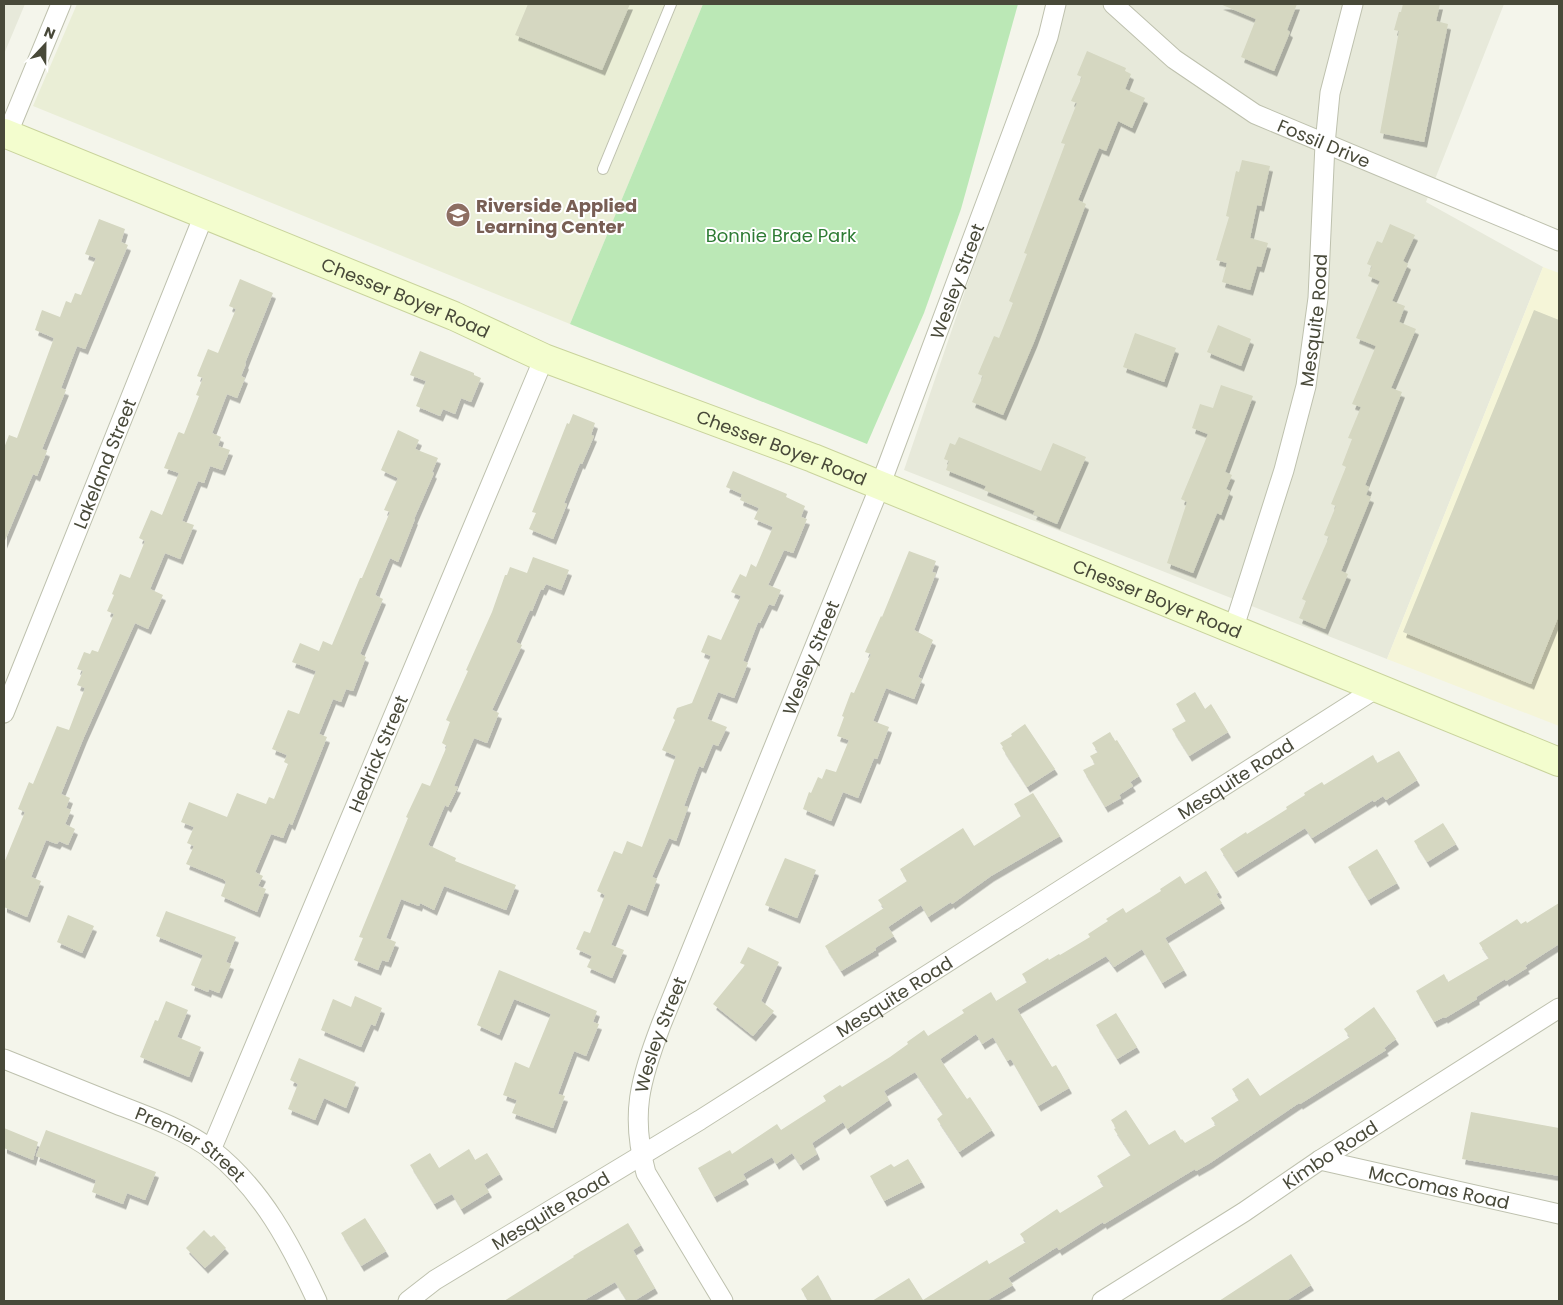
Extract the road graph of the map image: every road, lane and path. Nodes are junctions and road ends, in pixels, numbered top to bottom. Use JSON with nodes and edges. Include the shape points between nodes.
{"nodes":[{"id":1,"x":61,"y":4,"type":"edge"},
{"id":2,"x":671,"y":4,"type":"edge"},
{"id":3,"x":1056,"y":4,"type":"edge"},
{"id":4,"x":1113,"y":4,"type":"edge"},
{"id":5,"x":1353,"y":4,"type":"edge"},
{"id":6,"x":5,"y":134,"type":"edge"},
{"id":7,"x":1325,"y":144,"type":"junction"},
{"id":8,"x":604,"y":169,"type":"dead end"},
{"id":9,"x":204,"y":215,"type":"junction"},
{"id":10,"x":1559,"y":241,"type":"edge"},
{"id":11,"x":544,"y":358,"type":"junction"},
{"id":12,"x":880,"y":486,"type":"junction"},
{"id":13,"x":1233,"y":630,"type":"junction"},
{"id":14,"x":1377,"y":688,"type":"junction"},
{"id":15,"x":4,"y":713,"type":"edge"},
{"id":16,"x":1559,"y":762,"type":"edge"},
{"id":17,"x":1559,"y":1008,"type":"edge"},
{"id":18,"x":4,"y":1059,"type":"edge"},
{"id":19,"x":212,"y":1150,"type":"junction"},
{"id":20,"x":641,"y":1156,"type":"junction"},
{"id":21,"x":1320,"y":1160,"type":"junction"},
{"id":22,"x":1559,"y":1214,"type":"edge"},
{"id":23,"x":317,"y":1301,"type":"edge"},
{"id":24,"x":408,"y":1301,"type":"edge"},
{"id":25,"x":723,"y":1301,"type":"edge"},
{"id":26,"x":1102,"y":1301,"type":"edge"}],
"edges":[{"from":1,"to":6,"type":"street"},
{"from":2,"to":8,"type":"lane"},
{"from":3,"to":12,"type":"street","name":"Wesley Street","via":[[1048,38]]},
{"from":4,"to":7,"type":"street","name":"Fossil Drive","via":[[1174,59],[1255,114]]},
{"from":5,"to":7,"type":"street","name":"Mesquite Road","via":[[1330,93]]},
{"from":6,"to":9,"type":"street","name":"Chesser Boyer Road"},
{"from":7,"to":10,"type":"street","name":"Fossil Drive"},
{"from":7,"to":13,"type":"street","name":"Mesquite Road","via":[[1318,298],[1306,386],[1284,470]]},
{"from":9,"to":11,"type":"street","name":"Chesser Boyer Road","via":[[454,316]]},
{"from":9,"to":15,"type":"street","name":"Lakeland Street"},
{"from":11,"to":12,"type":"street","name":"Chesser Boyer Road"},
{"from":11,"to":19,"type":"street","name":"Hedrick Street"},
{"from":12,"to":13,"type":"street","name":"Chesser Boyer Road"},
{"from":12,"to":20,"type":"street","name":"Wesley Street","via":[[652,1050],[638,1104]]},
{"from":13,"to":14,"type":"street","name":"Chesser Boyer Road"},
{"from":14,"to":16,"type":"street","name":"Chesser Boyer Road"},
{"from":14,"to":20,"type":"street","name":"Mesquite Road"},
{"from":17,"to":21,"type":"street","name":"Kimbo Road"},
{"from":18,"to":19,"type":"street","name":"Premier Street","via":[[162,1123]]},
{"from":19,"to":23,"type":"street","name":"Premier Street","via":[[242,1178],[276,1221]]},
{"from":20,"to":24,"type":"street","name":"Mesquite Road","via":[[436,1280]]},
{"from":20,"to":25,"type":"street","name":"Wesley Street","via":[[646,1174]]},
{"from":21,"to":22,"type":"street","name":"McComas Road"},
{"from":21,"to":26,"type":"street","name":"Kimbo Road"}]}
